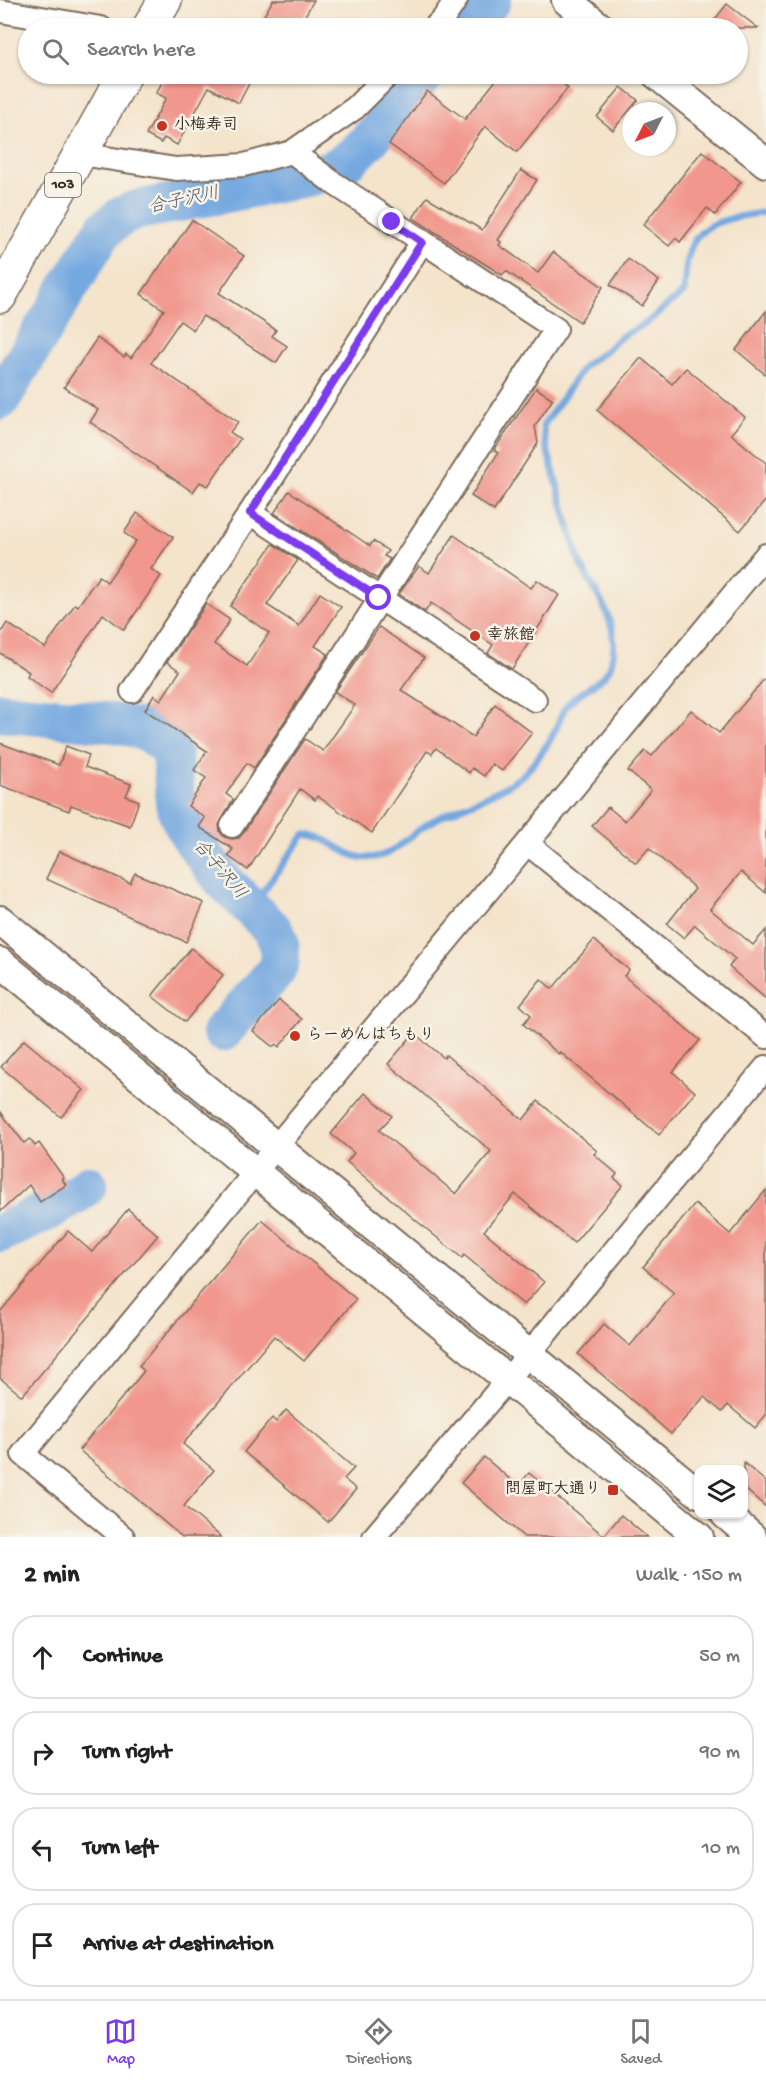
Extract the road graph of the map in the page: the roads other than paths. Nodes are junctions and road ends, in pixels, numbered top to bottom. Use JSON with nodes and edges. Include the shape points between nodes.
{"nodes":[{"id":1,"x":165,"y":0,"type":"edge"},
{"id":2,"x":456,"y":0,"type":"edge"},
{"id":3,"x":566,"y":0,"type":"edge"},
{"id":4,"x":0,"y":11,"type":"edge"},
{"id":5,"x":42,"y":18,"type":"edge"},
{"id":6,"x":155,"y":18,"type":"edge"},
{"id":7,"x":444,"y":18,"type":"edge"},
{"id":8,"x":588,"y":18,"type":"edge"},
{"id":9,"x":119,"y":84,"type":"edge"},
{"id":10,"x":380,"y":84,"type":"edge"},
{"id":11,"x":668,"y":84,"type":"edge"},
{"id":12,"x":81,"y":154,"type":"junction"},
{"id":13,"x":300,"y":159,"type":"junction"},
{"id":14,"x":766,"y":163,"type":"edge"},
{"id":15,"x":422,"y":242,"type":"junction"},
{"id":16,"x":0,"y":296,"type":"edge"},
{"id":17,"x":250,"y":513,"type":"junction"},
{"id":18,"x":766,"y":555,"type":"edge"},
{"id":19,"x":379,"y":598,"type":"junction"},
{"id":20,"x":132,"y":691,"type":"dead end"},
{"id":21,"x":535,"y":700,"type":"dead end"},
{"id":22,"x":232,"y":826,"type":"dead end"},
{"id":23,"x":528,"y":844,"type":"junction"},
{"id":24,"x":0,"y":920,"type":"edge"},
{"id":25,"x":0,"y":962,"type":"edge"},
{"id":26,"x":766,"y":1037,"type":"edge"},
{"id":27,"x":766,"y":1067,"type":"edge"},
{"id":28,"x":276,"y":1145,"type":"junction"},
{"id":29,"x":255,"y":1170,"type":"junction"},
{"id":30,"x":529,"y":1354,"type":"junction"},
{"id":31,"x":507,"y":1380,"type":"junction"},
{"id":32,"x":694,"y":1489,"type":"edge"},
{"id":33,"x":730,"y":1519,"type":"edge"},
{"id":34,"x":123,"y":1537,"type":"edge"},
{"id":35,"x":374,"y":1537,"type":"edge"},
{"id":36,"x":699,"y":1537,"type":"edge"},
{"id":37,"x":752,"y":1537,"type":"edge"}],
"edges":[{"from":1,"to":6,"type":"highway"},
{"from":2,"to":7,"type":"street"},
{"from":3,"to":8,"type":"street"},
{"from":4,"to":5,"type":"street"},
{"from":9,"to":12,"type":"highway","number":"103"},
{"from":10,"to":13,"type":"street"},
{"from":11,"to":14,"type":"street"},
{"from":12,"to":13,"type":"street","via":[[176,169]]},
{"from":12,"to":16,"type":"highway","number":"103"},
{"from":13,"to":15,"type":"street"},
{"from":15,"to":17,"type":"street"},
{"from":15,"to":19,"type":"street","via":[[556,329]]},
{"from":17,"to":19,"type":"street"},
{"from":17,"to":20,"type":"street"},
{"from":18,"to":23,"type":"street"},
{"from":19,"to":21,"type":"street"},
{"from":19,"to":22,"type":"street"},
{"from":23,"to":26,"type":"street"},
{"from":23,"to":28,"type":"street"},
{"from":24,"to":28,"type":"street"},
{"from":25,"to":29,"type":"street"},
{"from":27,"to":30,"type":"street"},
{"from":28,"to":29,"type":"street"},
{"from":28,"to":30,"type":"street"},
{"from":29,"to":31,"type":"street"},
{"from":29,"to":34,"type":"street","via":[[23,1454]]},
{"from":30,"to":31,"type":"street"},
{"from":30,"to":32,"type":"street"},
{"from":31,"to":35,"type":"street"},
{"from":31,"to":36,"type":"street"},
{"from":33,"to":37,"type":"street"}]}
